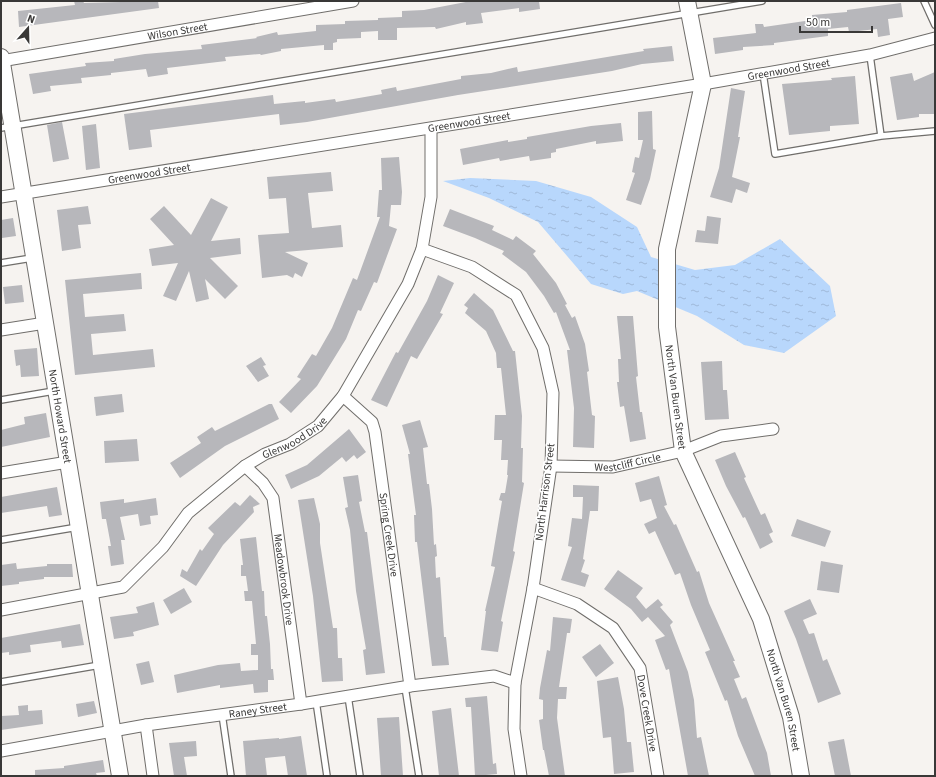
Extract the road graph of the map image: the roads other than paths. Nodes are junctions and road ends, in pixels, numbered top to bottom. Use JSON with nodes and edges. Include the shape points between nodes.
{"nodes":[{"id":1,"x":353,"y":1,"type":"edge"},
{"id":2,"x":762,"y":1,"type":"edge"},
{"id":3,"x":924,"y":1,"type":"edge"},
{"id":4,"x":688,"y":7,"type":"edge"},
{"id":5,"x":935,"y":25,"type":"edge"},
{"id":6,"x":935,"y":38,"type":"edge"},
{"id":7,"x":870,"y":55,"type":"junction"},
{"id":8,"x":1,"y":60,"type":"edge"},
{"id":9,"x":763,"y":73,"type":"junction"},
{"id":10,"x":703,"y":84,"type":"junction"},
{"id":11,"x":7,"y":127,"type":"edge"},
{"id":12,"x":431,"y":128,"type":"junction"},
{"id":13,"x":935,"y":131,"type":"edge"},
{"id":14,"x":880,"y":136,"type":"junction"},
{"id":15,"x":24,"y":193,"type":"junction"},
{"id":16,"x":1,"y":197,"type":"edge"},
{"id":17,"x":422,"y":249,"type":"junction"},
{"id":18,"x":34,"y":257,"type":"junction"},
{"id":19,"x":1,"y":263,"type":"edge"},
{"id":20,"x":45,"y":323,"type":"junction"},
{"id":21,"x":1,"y":330,"type":"edge"},
{"id":22,"x":56,"y":390,"type":"junction"},
{"id":23,"x":343,"y":396,"type":"junction"},
{"id":24,"x":1,"y":400,"type":"edge"},
{"id":25,"x":773,"y":429,"type":"dead end"},
{"id":26,"x":683,"y":451,"type":"junction"},
{"id":27,"x":68,"y":462,"type":"junction"},
{"id":28,"x":245,"y":466,"type":"junction"},
{"id":29,"x":551,"y":466,"type":"junction"},
{"id":30,"x":1,"y":473,"type":"edge"},
{"id":31,"x":79,"y":527,"type":"junction"},
{"id":32,"x":1,"y":540,"type":"edge"},
{"id":33,"x":533,"y":588,"type":"junction"},
{"id":34,"x":90,"y":594,"type":"junction"},
{"id":35,"x":1,"y":610,"type":"edge"},
{"id":36,"x":102,"y":665,"type":"junction"},
{"id":37,"x":1,"y":682,"type":"edge"},
{"id":38,"x":515,"y":683,"type":"junction"},
{"id":39,"x":408,"y":686,"type":"junction"},
{"id":40,"x":348,"y":696,"type":"junction"},
{"id":41,"x":316,"y":701,"type":"junction"},
{"id":42,"x":301,"y":704,"type":"junction"},
{"id":43,"x":222,"y":714,"type":"junction"},
{"id":44,"x":146,"y":725,"type":"junction"},
{"id":45,"x":113,"y":731,"type":"junction"},
{"id":46,"x":1,"y":751,"type":"edge"},
{"id":47,"x":120,"y":776,"type":"edge"},
{"id":48,"x":153,"y":776,"type":"edge"},
{"id":49,"x":231,"y":776,"type":"edge"},
{"id":50,"x":327,"y":776,"type":"edge"},
{"id":51,"x":360,"y":776,"type":"edge"},
{"id":52,"x":419,"y":776,"type":"edge"},
{"id":53,"x":521,"y":776,"type":"edge"},
{"id":54,"x":658,"y":776,"type":"edge"},
{"id":55,"x":801,"y":776,"type":"edge"}],
"edges":[{"from":1,"to":8,"type":"street","name":"Wilson Street"},
{"from":2,"to":4,"type":"lane"},
{"from":3,"to":5,"type":"lane"},
{"from":4,"to":10,"type":"street","name":"North Van Buren Street"},
{"from":4,"to":11,"type":"lane"},
{"from":6,"to":7,"type":"street","name":"Greenwood Street"},
{"from":7,"to":9,"type":"street","name":"Greenwood Street"},
{"from":7,"to":14,"type":"lane"},
{"from":8,"to":11,"type":"street","name":"North Howard Street"},
{"from":9,"to":10,"type":"street","name":"Greenwood Street"},
{"from":9,"to":14,"type":"lane","via":[[775,154]]},
{"from":10,"to":12,"type":"street","name":"Greenwood Street"},
{"from":10,"to":26,"type":"street","name":"North Van Buren Street","via":[[667,250],[666,327]]},
{"from":11,"to":15,"type":"street","name":"North Howard Street"},
{"from":12,"to":15,"type":"street","name":"Greenwood Street"},
{"from":12,"to":17,"type":"street","name":"Glenwood Drive","via":[[430,197]]},
{"from":13,"to":14,"type":"lane"},
{"from":15,"to":16,"type":"street","name":"Greenwood Street"},
{"from":15,"to":18,"type":"street","name":"North Howard Street"},
{"from":17,"to":23,"type":"street","name":"Glenwood Drive","via":[[408,284]]},
{"from":17,"to":29,"type":"street","name":"North Harrison Street","via":[[472,267],[516,295],[543,348],[553,393]]},
{"from":18,"to":19,"type":"lane"},
{"from":18,"to":20,"type":"street","name":"North Howard Street"},
{"from":20,"to":21,"type":"street"},
{"from":20,"to":22,"type":"street","name":"North Howard Street"},
{"from":22,"to":24,"type":"lane"},
{"from":22,"to":27,"type":"street","name":"North Howard Street"},
{"from":23,"to":28,"type":"street","name":"Glenwood Drive","via":[[318,426],[290,444]]},
{"from":23,"to":39,"type":"street","name":"Spring Creek Drive","via":[[372,422],[375,432]]},
{"from":25,"to":26,"type":"street","name":"Westcliff Circle","via":[[721,436]]},
{"from":26,"to":29,"type":"street","name":"Westcliff Circle","via":[[612,467]]},
{"from":26,"to":55,"type":"street","name":"North Van Buren Street","via":[[761,619],[791,717]]},
{"from":27,"to":30,"type":"street"},
{"from":27,"to":31,"type":"street","name":"North Howard Street"},
{"from":28,"to":34,"type":"street","name":"Glenwood Drive","via":[[188,512],[163,547],[123,587]]},
{"from":28,"to":42,"type":"street","name":"Meadowbrook Drive","via":[[263,483],[273,498]]},
{"from":29,"to":33,"type":"street","name":"North Harrison Street"},
{"from":31,"to":32,"type":"lane"},
{"from":31,"to":34,"type":"street","name":"North Howard Street"},
{"from":33,"to":38,"type":"street","name":"North Harrison Street"},
{"from":33,"to":54,"type":"street","name":"Dove Creek Drive","via":[[577,604],[613,628],[640,668]]},
{"from":34,"to":35,"type":"street","name":"Glenwood Drive"},
{"from":34,"to":36,"type":"street","name":"North Howard Street"},
{"from":36,"to":37,"type":"lane"},
{"from":36,"to":45,"type":"street","name":"North Howard Street"},
{"from":38,"to":39,"type":"street","name":"Raney Street","via":[[494,676]]},
{"from":38,"to":53,"type":"street","name":"North Harrison Street","via":[[514,729]]},
{"from":39,"to":40,"type":"street","name":"Raney Street"},
{"from":39,"to":52,"type":"lane"},
{"from":40,"to":41,"type":"street","name":"Raney Street"},
{"from":40,"to":51,"type":"lane"},
{"from":41,"to":42,"type":"street","name":"Raney Street"},
{"from":41,"to":50,"type":"lane"},
{"from":42,"to":43,"type":"street","name":"Raney Street"},
{"from":43,"to":44,"type":"street","name":"Raney Street"},
{"from":43,"to":49,"type":"lane"},
{"from":44,"to":45,"type":"street","name":"Raney Street"},
{"from":44,"to":48,"type":"street"},
{"from":45,"to":46,"type":"street","name":"Raney Street"},
{"from":45,"to":47,"type":"street","name":"North Howard Street"}]}
